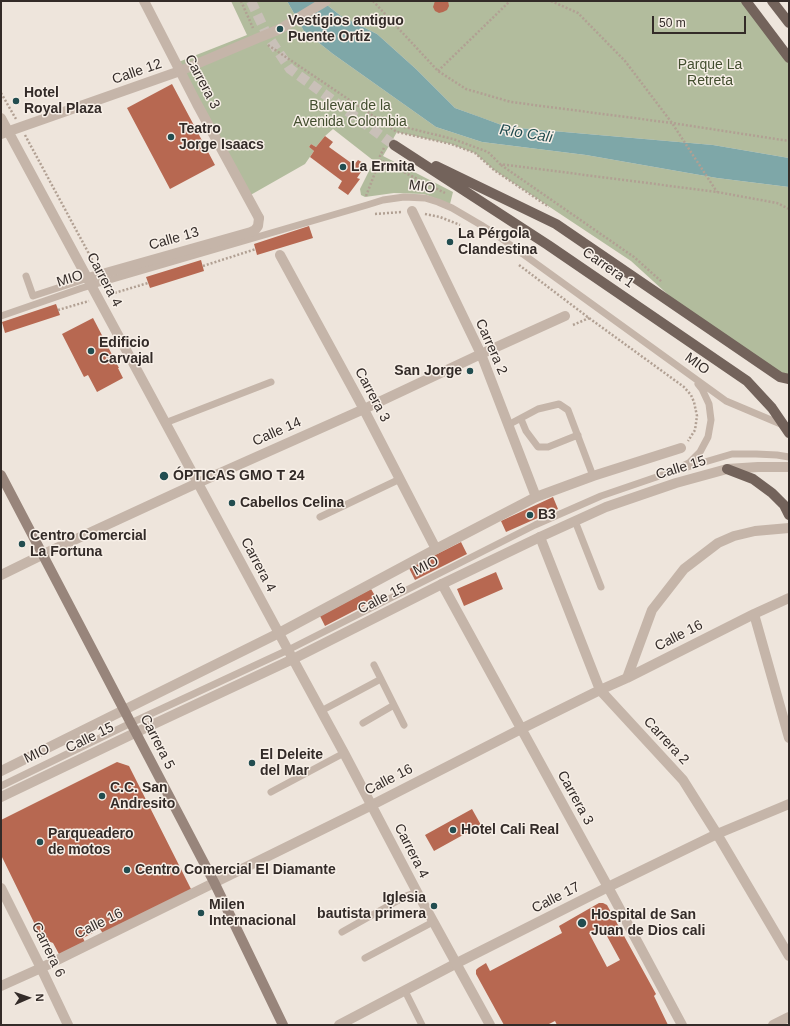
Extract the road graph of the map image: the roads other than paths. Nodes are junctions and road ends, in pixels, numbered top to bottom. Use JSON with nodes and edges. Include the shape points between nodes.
{"nodes":[{"id":1,"x":144,"y":1,"type":"edge"},
{"id":2,"x":326,"y":1,"type":"edge"},
{"id":3,"x":746,"y":1,"type":"edge"},
{"id":4,"x":772,"y":1,"type":"edge"},
{"id":5,"x":789,"y":23,"type":"edge"},
{"id":6,"x":789,"y":58,"type":"edge"},
{"id":7,"x":180,"y":72,"type":"junction"},
{"id":8,"x":1,"y":118,"type":"edge"},
{"id":9,"x":5,"y":133,"type":"edge"},
{"id":10,"x":412,"y":211,"type":"road end"},
{"id":11,"x":259,"y":218,"type":"joint"},
{"id":12,"x":280,"y":255,"type":"dead end"},
{"id":13,"x":26,"y":276,"type":"dead end"},
{"id":14,"x":90,"y":282,"type":"junction"},
{"id":15,"x":1,"y":316,"type":"edge"},
{"id":16,"x":565,"y":316,"type":"dead end"},
{"id":17,"x":481,"y":354,"type":"junction"},
{"id":18,"x":692,"y":376,"type":"junction"},
{"id":19,"x":789,"y":379,"type":"edge"},
{"id":20,"x":271,"y":382,"type":"dead end"},
{"id":21,"x":364,"y":409,"type":"junction"},
{"id":22,"x":521,"y":419,"type":"junction"},
{"id":23,"x":165,"y":423,"type":"junction"},
{"id":24,"x":508,"y":425,"type":"junction"},
{"id":25,"x":789,"y":427,"type":"edge"},
{"id":26,"x":789,"y":434,"type":"edge"},
{"id":27,"x":578,"y":435,"type":"junction"},
{"id":28,"x":681,"y":448,"type":"dead end"},
{"id":29,"x":789,"y":457,"type":"edge"},
{"id":30,"x":789,"y":467,"type":"edge"},
{"id":31,"x":727,"y":469,"type":"junction"},
{"id":32,"x":674,"y":471,"type":"junction"},
{"id":33,"x":1,"y":475,"type":"edge"},
{"id":34,"x":593,"y":476,"type":"junction"},
{"id":35,"x":400,"y":479,"type":"junction"},
{"id":36,"x":198,"y":483,"type":"junction"},
{"id":37,"x":536,"y":498,"type":"junction"},
{"id":38,"x":789,"y":515,"type":"edge"},
{"id":39,"x":320,"y":517,"type":"dead end"},
{"id":40,"x":575,"y":521,"type":"junction"},
{"id":41,"x":789,"y":528,"type":"edge"},
{"id":42,"x":540,"y":537,"type":"junction"},
{"id":43,"x":436,"y":549,"type":"junction"},
{"id":44,"x":43,"y":555,"type":"junction"},
{"id":45,"x":1,"y":575,"type":"edge"},
{"id":46,"x":442,"y":584,"type":"junction"},
{"id":47,"x":601,"y":587,"type":"dead end"},
{"id":48,"x":789,"y":598,"type":"edge"},
{"id":49,"x":754,"y":614,"type":"junction"},
{"id":50,"x":279,"y":633,"type":"junction"},
{"id":51,"x":290,"y":655,"type":"junction"},
{"id":52,"x":374,"y":665,"type":"dead end"},
{"id":53,"x":627,"y":678,"type":"junction"},
{"id":54,"x":381,"y":679,"type":"junction"},
{"id":55,"x":600,"y":690,"type":"junction"},
{"id":56,"x":394,"y":705,"type":"junction"},
{"id":57,"x":124,"y":710,"type":"junction"},
{"id":58,"x":322,"y":711,"type":"junction"},
{"id":59,"x":363,"y":723,"type":"dead end"},
{"id":60,"x":404,"y":725,"type":"dead end"},
{"id":61,"x":133,"y":728,"type":"junction"},
{"id":62,"x":521,"y":729,"type":"junction"},
{"id":63,"x":789,"y":738,"type":"edge"},
{"id":64,"x":344,"y":753,"type":"junction"},
{"id":65,"x":1,"y":771,"type":"edge"},
{"id":66,"x":1,"y":786,"type":"edge"},
{"id":67,"x":271,"y":792,"type":"dead end"},
{"id":68,"x":1,"y":797,"type":"edge"},
{"id":69,"x":789,"y":804,"type":"edge"},
{"id":70,"x":372,"y":805,"type":"junction"},
{"id":71,"x":717,"y":834,"type":"junction"},
{"id":72,"x":214,"y":882,"type":"junction"},
{"id":73,"x":608,"y":887,"type":"junction"},
{"id":74,"x":1,"y":888,"type":"edge"},
{"id":75,"x":417,"y":892,"type":"junction"},
{"id":76,"x":433,"y":922,"type":"junction"},
{"id":77,"x":342,"y":932,"type":"dead end"},
{"id":78,"x":789,"y":956,"type":"edge"},
{"id":79,"x":365,"y":958,"type":"dead end"},
{"id":80,"x":456,"y":963,"type":"junction"},
{"id":81,"x":41,"y":968,"type":"junction"},
{"id":82,"x":1,"y":986,"type":"edge"},
{"id":83,"x":405,"y":991,"type":"junction"},
{"id":84,"x":789,"y":1017,"type":"edge"},
{"id":85,"x":68,"y":1025,"type":"edge"},
{"id":86,"x":283,"y":1025,"type":"edge"},
{"id":87,"x":339,"y":1025,"type":"edge"},
{"id":88,"x":422,"y":1025,"type":"edge"},
{"id":89,"x":490,"y":1025,"type":"edge"},
{"id":90,"x":682,"y":1025,"type":"edge"},
{"id":91,"x":773,"y":1025,"type":"edge"}],
"edges":[{"from":1,"to":7,"type":"street","name":"Carrera 3"},
{"from":2,"to":7,"type":"street","name":"Calle 12","via":[[280,29]]},
{"from":3,"to":6,"type":"main road"},
{"from":4,"to":5,"type":"main road"},
{"from":7,"to":9,"type":"street","name":"Calle 12"},
{"from":7,"to":11,"type":"street","name":"Carrera 3"},
{"from":8,"to":9,"type":"street","name":"Carrera 4"},
{"from":9,"to":14,"type":"street","name":"Carrera 4"},
{"from":10,"to":17,"type":"street","name":"Carrera 2"},
{"from":11,"to":14,"type":"street","name":"Calle 13","via":[[258,226],[251,232]]},
{"from":12,"to":21,"type":"street","name":"Carrera 3"},
{"from":13,"to":14,"type":"lane","via":[[33,296]]},
{"from":14,"to":15,"type":"lane","name":"MIO"},
{"from":14,"to":18,"type":"lane","name":"MIO","via":[[367,205],[395,198],[425,198],[452,208],[481,225]]},
{"from":14,"to":23,"type":"street","name":"Carrera 4"},
{"from":16,"to":17,"type":"street","name":"Calle 14"},
{"from":17,"to":21,"type":"street","name":"Calle 14"},
{"from":17,"to":24,"type":"street","name":"Carrera 2"},
{"from":18,"to":25,"type":"lane","name":"MIO","via":[[726,401]]},
{"from":18,"to":32,"type":"lane","via":[[702,388],[709,404],[711,420],[708,437],[700,452],[689,463]]},
{"from":19,"to":26,"type":"main road","name":"Carrera 1","via":[[780,377],[556,224],[394,145],[548,245],[747,381],[772,408]]},
{"from":20,"to":23,"type":"lane"},
{"from":21,"to":35,"type":"street","name":"Carrera 3"},
{"from":21,"to":36,"type":"street","name":"Calle 14"},
{"from":22,"to":24,"type":"lane"},
{"from":22,"to":27,"type":"lane","via":[[538,447],[548,447]]},
{"from":22,"to":27,"type":"lane","via":[[538,409],[559,404],[568,410]]},
{"from":23,"to":36,"type":"street","name":"Carrera 4"},
{"from":24,"to":37,"type":"street","name":"Carrera 2"},
{"from":27,"to":34,"type":"lane"},
{"from":28,"to":34,"type":"street","name":"Calle 15"},
{"from":29,"to":32,"type":"lane","name":"MIO","via":[[732,454]]},
{"from":30,"to":31,"type":"street","name":"Calle 15"},
{"from":31,"to":38,"type":"main road","via":[[753,479],[772,493],[784,505]]},
{"from":31,"to":40,"type":"street","name":"Calle 15","via":[[669,485]]},
{"from":32,"to":51,"type":"lane","name":"MIO","via":[[601,496],[535,525]]},
{"from":33,"to":44,"type":"main road","name":"Carrera 5"},
{"from":34,"to":37,"type":"street","name":"Calle 15"},
{"from":35,"to":39,"type":"lane"},
{"from":35,"to":43,"type":"street","name":"Carrera 3"},
{"from":36,"to":44,"type":"street","name":"Calle 14"},
{"from":36,"to":50,"type":"street","name":"Carrera 4"},
{"from":37,"to":43,"type":"street","name":"Calle 15"},
{"from":40,"to":42,"type":"street","name":"Calle 15"},
{"from":40,"to":47,"type":"lane"},
{"from":41,"to":53,"type":"street","via":[[755,530],[734,536],[718,543],[684,569],[652,610]]},
{"from":42,"to":46,"type":"street","name":"Calle 15"},
{"from":42,"to":55,"type":"street","name":"Carrera 2"},
{"from":43,"to":50,"type":"street","name":"Calle 15"},
{"from":44,"to":45,"type":"street","name":"Calle 14"},
{"from":44,"to":57,"type":"main road","name":"Carrera 5"},
{"from":46,"to":51,"type":"street","name":"Calle 15"},
{"from":46,"to":62,"type":"street","name":"Carrera 3"},
{"from":48,"to":49,"type":"street","name":"Calle 16"},
{"from":49,"to":53,"type":"street","name":"Calle 16"},
{"from":49,"to":63,"type":"street"},
{"from":50,"to":51,"type":"street","name":"Carrera 4"},
{"from":50,"to":57,"type":"street","name":"Calle 15"},
{"from":51,"to":58,"type":"street","name":"Carrera 4"},
{"from":51,"to":61,"type":"street","name":"Calle 15"},
{"from":52,"to":54,"type":"lane"},
{"from":53,"to":55,"type":"street","name":"Calle 16"},
{"from":54,"to":56,"type":"lane"},
{"from":54,"to":58,"type":"lane"},
{"from":55,"to":62,"type":"street","name":"Calle 16"},
{"from":55,"to":71,"type":"street","name":"Carrera 2","via":[[683,780]]},
{"from":56,"to":59,"type":"lane"},
{"from":56,"to":60,"type":"lane"},
{"from":57,"to":61,"type":"main road","name":"Carrera 5"},
{"from":57,"to":65,"type":"street","name":"Calle 15"},
{"from":58,"to":64,"type":"street","name":"Carrera 4"},
{"from":61,"to":66,"type":"lane","name":"MIO"},
{"from":61,"to":68,"type":"street","name":"Calle 15"},
{"from":61,"to":72,"type":"main road","name":"Carrera 5"},
{"from":62,"to":70,"type":"street","name":"Calle 16"},
{"from":62,"to":73,"type":"street","name":"Carrera 3"},
{"from":64,"to":67,"type":"lane"},
{"from":64,"to":70,"type":"street","name":"Carrera 4"},
{"from":69,"to":71,"type":"street","name":"Calle 17"},
{"from":70,"to":72,"type":"street","name":"Calle 16"},
{"from":70,"to":75,"type":"street","name":"Carrera 4"},
{"from":71,"to":73,"type":"street","name":"Calle 17"},
{"from":71,"to":78,"type":"street","name":"Carrera 2"},
{"from":72,"to":81,"type":"street","name":"Calle 16"},
{"from":72,"to":86,"type":"main road","name":"Carrera 5"},
{"from":73,"to":80,"type":"street","name":"Calle 17"},
{"from":73,"to":90,"type":"street","name":"Carrera 3"},
{"from":74,"to":81,"type":"street","name":"Carrera 6"},
{"from":75,"to":76,"type":"street","name":"Carrera 4"},
{"from":75,"to":77,"type":"lane"},
{"from":76,"to":79,"type":"lane"},
{"from":76,"to":80,"type":"street","name":"Carrera 4"},
{"from":80,"to":83,"type":"street","name":"Calle 17"},
{"from":80,"to":89,"type":"street","name":"Carrera 4"},
{"from":81,"to":82,"type":"street","name":"Calle 16"},
{"from":81,"to":85,"type":"street","name":"Carrera 6"},
{"from":83,"to":87,"type":"street","name":"Calle 17"},
{"from":83,"to":88,"type":"lane"},
{"from":84,"to":91,"type":"street"}]}
